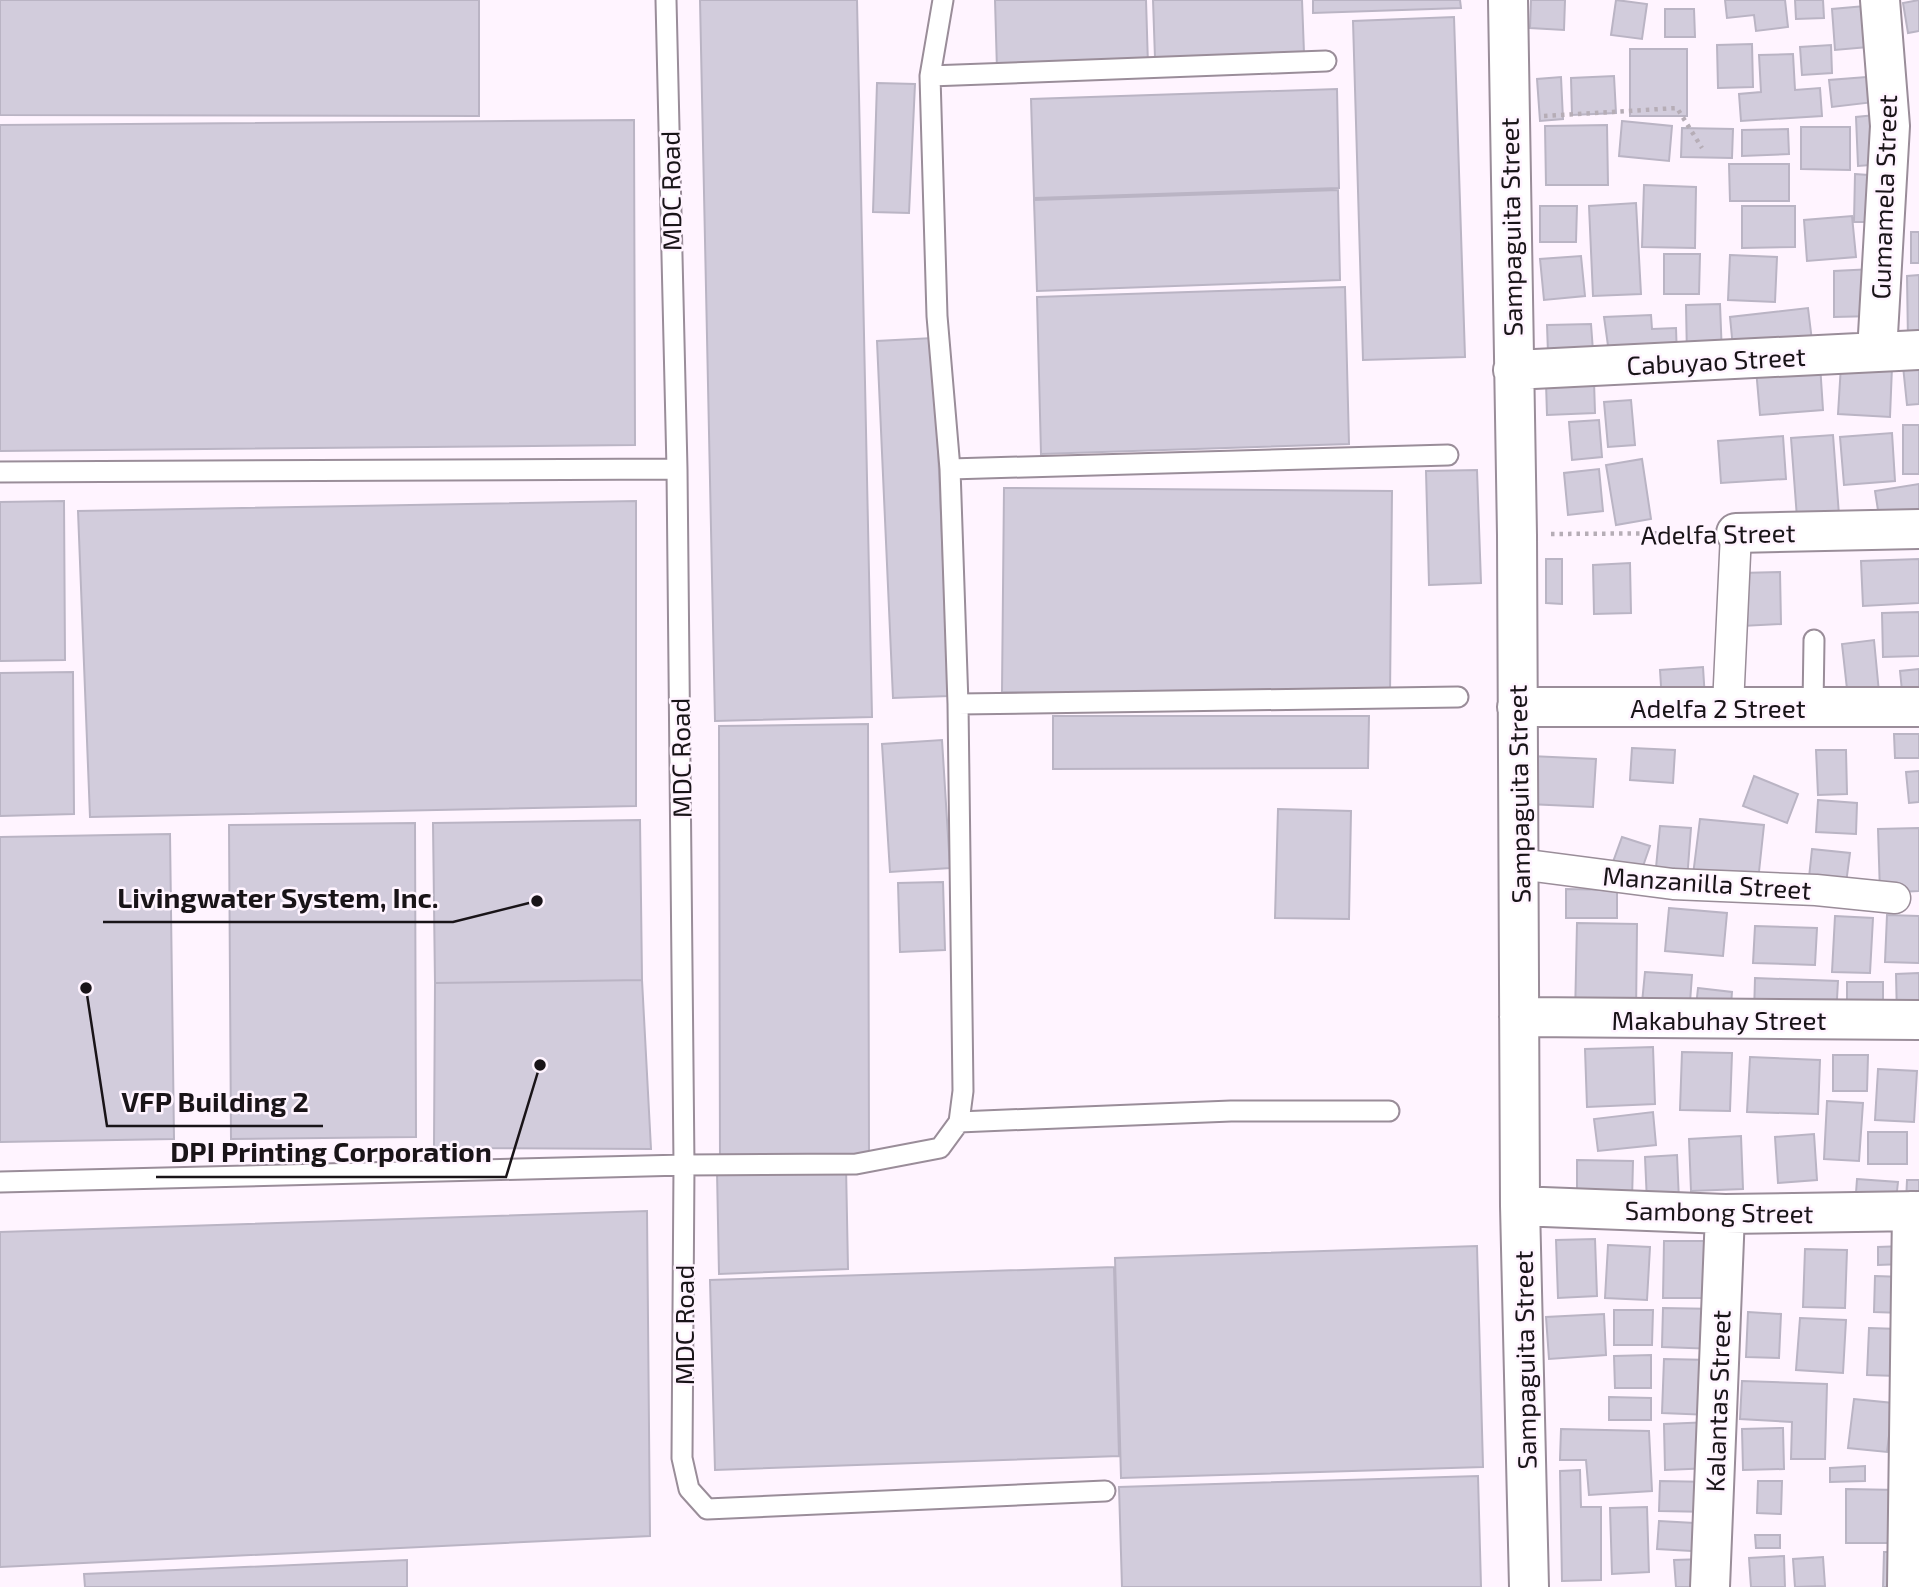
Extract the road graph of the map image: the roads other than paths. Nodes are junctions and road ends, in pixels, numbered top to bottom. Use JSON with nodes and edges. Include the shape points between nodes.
{"nodes":[{"id":1,"x":666,"y":0,"type":"edge"},
{"id":2,"x":943,"y":0,"type":"edge"},
{"id":3,"x":1508,"y":0,"type":"edge"},
{"id":4,"x":1881,"y":0,"type":"edge"},
{"id":5,"x":1326,"y":61,"type":"dead end"},
{"id":6,"x":930,"y":76,"type":"junction"},
{"id":7,"x":1919,"y":350,"type":"edge"},
{"id":8,"x":1877,"y":352,"type":"junction"},
{"id":9,"x":1513,"y":370,"type":"junction"},
{"id":10,"x":1448,"y":455,"type":"dead end"},
{"id":11,"x":677,"y":469,"type":"junction"},
{"id":12,"x":950,"y":469,"type":"junction"},
{"id":13,"x":0,"y":472,"type":"edge"},
{"id":14,"x":1919,"y":529,"type":"edge"},
{"id":15,"x":1736,"y":533,"type":"joint"},
{"id":16,"x":1814,"y":640,"type":"dead end"},
{"id":17,"x":1458,"y":698,"type":"dead end"},
{"id":18,"x":958,"y":704,"type":"junction"},
{"id":19,"x":1728,"y":706,"type":"junction"},
{"id":20,"x":1517,"y":707,"type":"junction"},
{"id":21,"x":1813,"y":707,"type":"junction"},
{"id":22,"x":1919,"y":707,"type":"edge"},
{"id":23,"x":1520,"y":864,"type":"junction"},
{"id":24,"x":1895,"y":898,"type":"dead end"},
{"id":25,"x":1519,"y":1017,"type":"junction"},
{"id":26,"x":1919,"y":1020,"type":"edge"},
{"id":27,"x":1389,"y":1111,"type":"dead end"},
{"id":28,"x":959,"y":1122,"type":"junction"},
{"id":29,"x":684,"y":1165,"type":"junction"},
{"id":30,"x":0,"y":1182,"type":"edge"},
{"id":31,"x":1520,"y":1206,"type":"junction"},
{"id":32,"x":1916,"y":1211,"type":"edge"},
{"id":33,"x":1724,"y":1214,"type":"junction"},
{"id":34,"x":1105,"y":1491,"type":"dead end"},
{"id":35,"x":1529,"y":1587,"type":"edge"},
{"id":36,"x":1710,"y":1587,"type":"edge"},
{"id":37,"x":1907,"y":1587,"type":"edge"}],
"edges":[{"from":1,"to":11,"type":"lane","name":"MDC Road"},
{"from":2,"to":6,"type":"lane"},
{"from":3,"to":9,"type":"street","name":"Sampaguita Street"},
{"from":4,"to":8,"type":"street","name":"Gumamela Street","via":[[1890,126]]},
{"from":5,"to":6,"type":"lane"},
{"from":6,"to":12,"type":"lane","via":[[937,316]]},
{"from":7,"to":8,"type":"street","name":"Cabuyao Street"},
{"from":8,"to":9,"type":"street","name":"Cabuyao Street"},
{"from":9,"to":20,"type":"street","name":"Sampaguita Street"},
{"from":10,"to":12,"type":"lane"},
{"from":11,"to":13,"type":"lane"},
{"from":11,"to":29,"type":"lane","name":"MDC Road"},
{"from":12,"to":18,"type":"lane"},
{"from":14,"to":15,"type":"street","name":"Adelfa Street"},
{"from":15,"to":19,"type":"street"},
{"from":16,"to":21,"type":"lane"},
{"from":17,"to":18,"type":"lane"},
{"from":18,"to":28,"type":"lane","via":[[963,1091]]},
{"from":19,"to":20,"type":"street","name":"Adelfa 2 Street"},
{"from":19,"to":21,"type":"street","name":"Adelfa 2 Street"},
{"from":20,"to":23,"type":"street","name":"Sampaguita Street"},
{"from":21,"to":22,"type":"street","name":"Adelfa 2 Street"},
{"from":23,"to":24,"type":"street","name":"Manzanilla Street","via":[[1673,884]]},
{"from":23,"to":25,"type":"street","name":"Sampaguita Street"},
{"from":25,"to":26,"type":"street","name":"Makabuhay Street"},
{"from":25,"to":31,"type":"street","name":"Sampaguita Street"},
{"from":27,"to":28,"type":"lane","via":[[1231,1111]]},
{"from":28,"to":29,"type":"lane","via":[[940,1148],[856,1164]]},
{"from":29,"to":30,"type":"lane"},
{"from":29,"to":34,"type":"lane","name":"MDC Road","via":[[682,1458],[689,1489],[707,1509]]},
{"from":31,"to":33,"type":"street","name":"Sambong Street"},
{"from":31,"to":35,"type":"street","name":"Sampaguita Street"},
{"from":32,"to":33,"type":"street","name":"Sambong Street"},
{"from":32,"to":37,"type":"street"},
{"from":33,"to":36,"type":"street","name":"Kalantas Street"}]}
